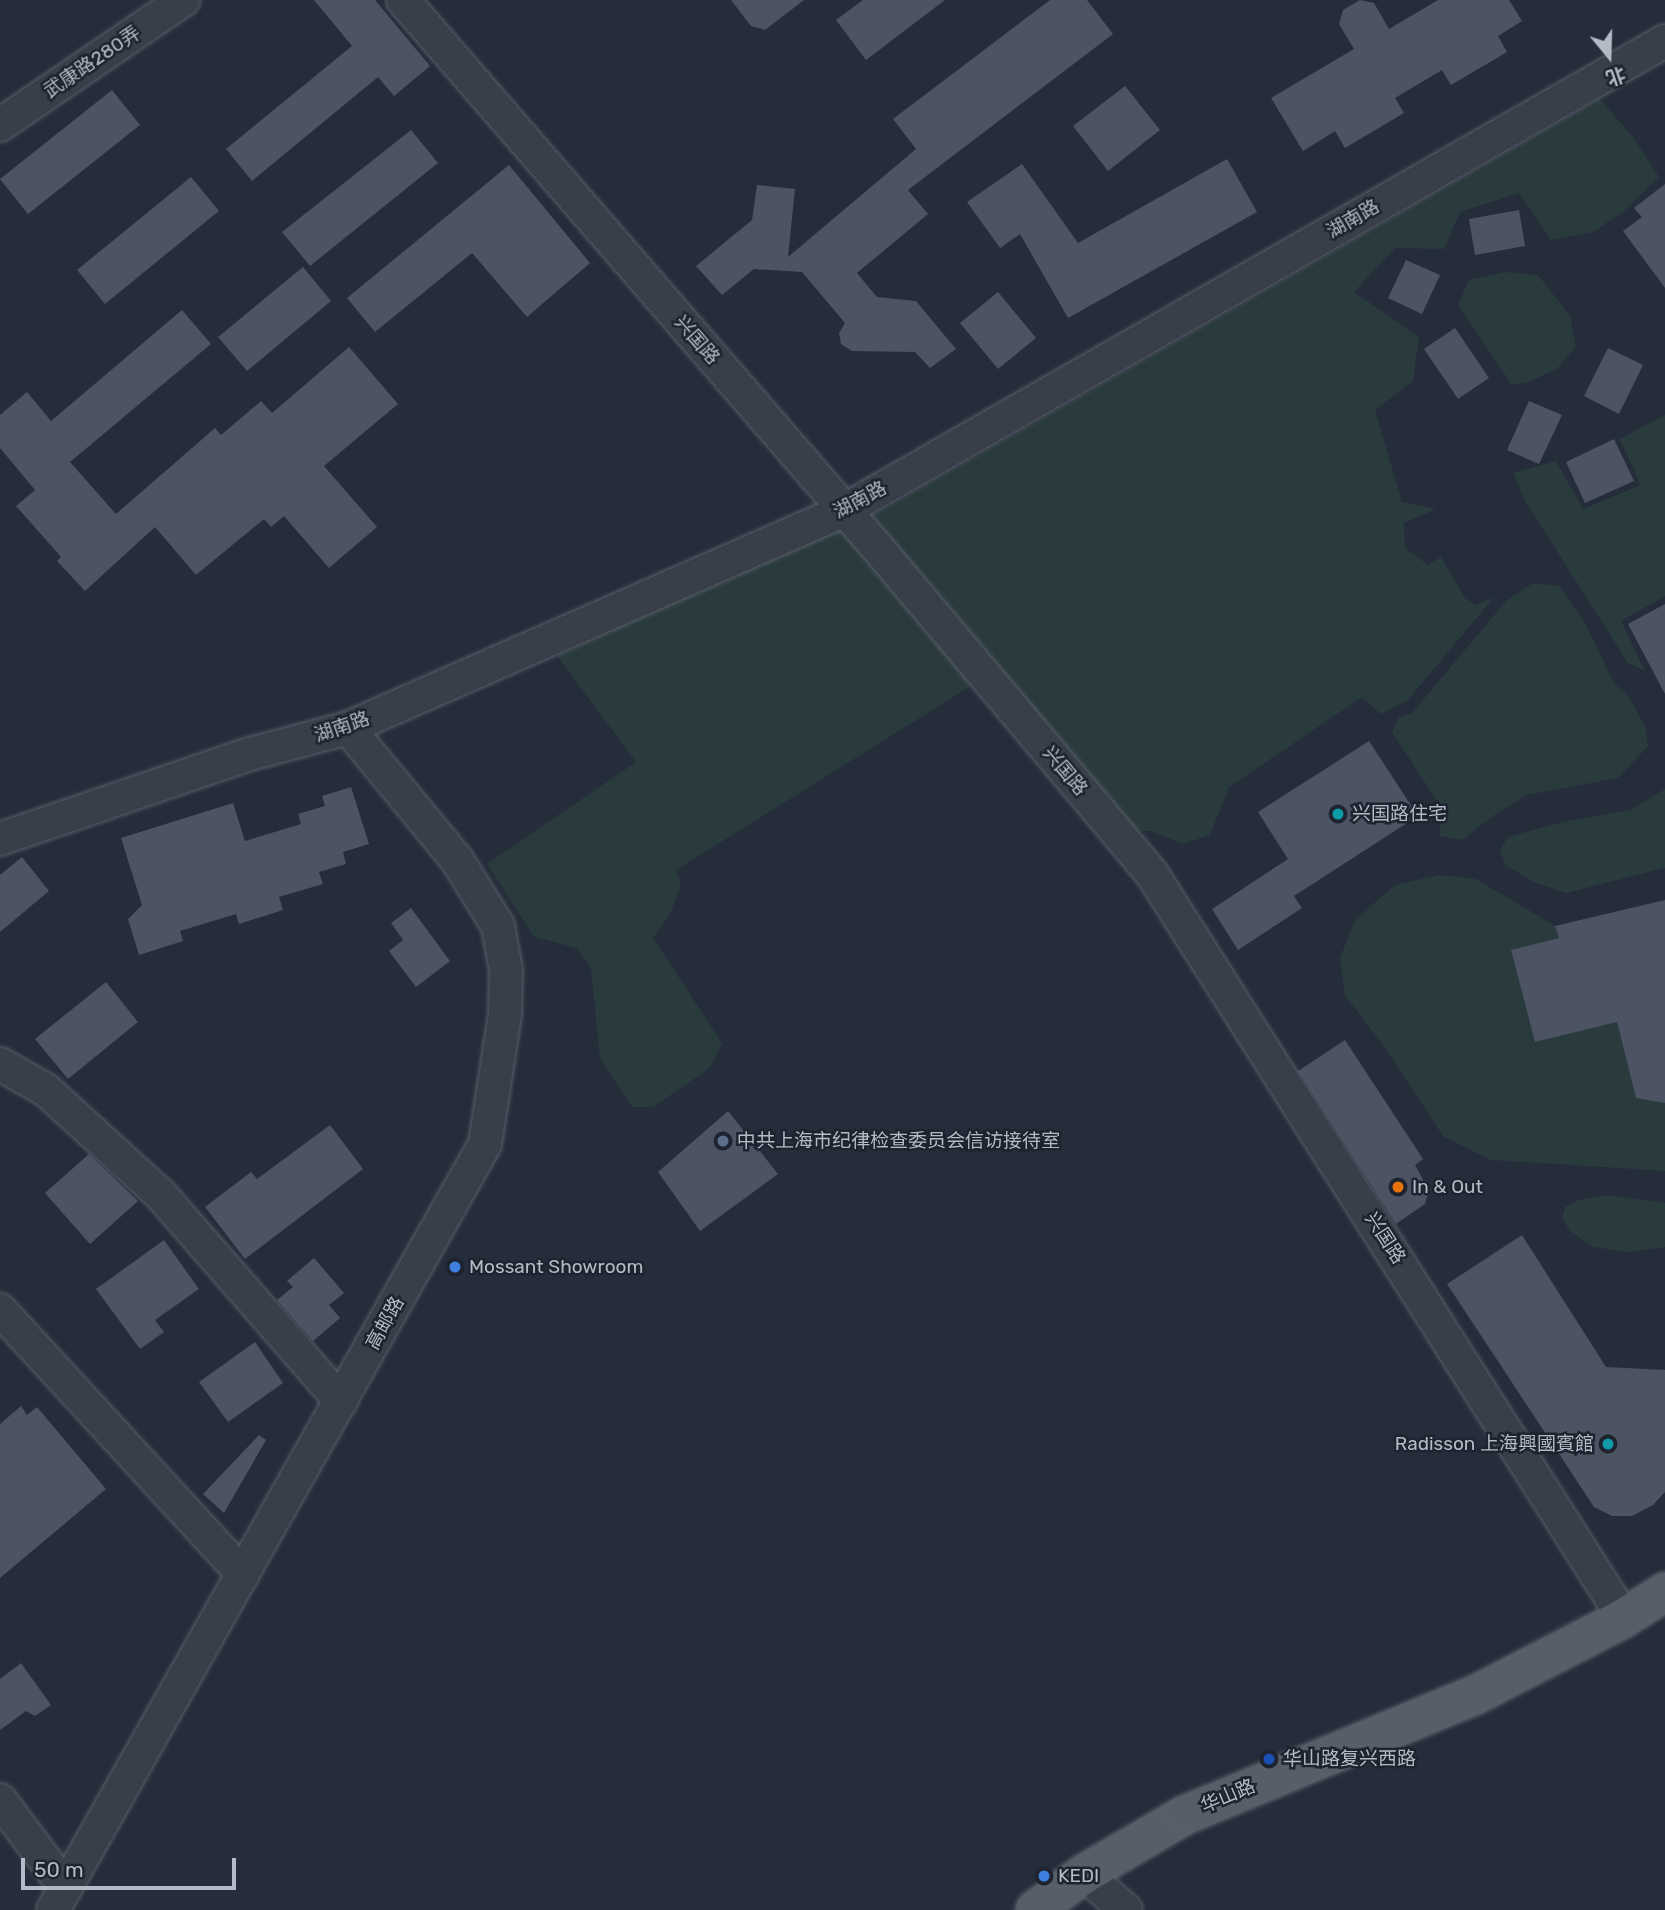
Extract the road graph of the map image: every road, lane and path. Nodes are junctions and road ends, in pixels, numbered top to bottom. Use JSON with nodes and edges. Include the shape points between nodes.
{"nodes":[{"id":1,"x":183,"y":0,"type":"edge"},
{"id":2,"x":403,"y":0,"type":"edge"},
{"id":3,"x":1665,"y":41,"type":"edge"},
{"id":4,"x":0,"y":125,"type":"edge"},
{"id":5,"x":845,"y":510,"type":"junction"},
{"id":6,"x":348,"y":728,"type":"junction"},
{"id":7,"x":0,"y":839,"type":"edge"},
{"id":8,"x":0,"y":1064,"type":"edge"},
{"id":9,"x":0,"y":1310,"type":"edge"},
{"id":10,"x":341,"y":1401,"type":"junction"},
{"id":11,"x":1665,"y":1572,"type":"edge"},
{"id":12,"x":243,"y":1574,"type":"junction"},
{"id":13,"x":1665,"y":1592,"type":"edge"},
{"id":14,"x":1624,"y":1618,"type":"junction"},
{"id":15,"x":0,"y":1800,"type":"edge"},
{"id":16,"x":1084,"y":1874,"type":"junction"},
{"id":17,"x":59,"y":1899,"type":"edge"},
{"id":18,"x":1035,"y":1910,"type":"edge"},
{"id":19,"x":1126,"y":1910,"type":"edge"}],
"edges":[{"from":1,"to":4,"type":"street","name":"武康路280弄"},
{"from":2,"to":5,"type":"street","name":"兴国路"},
{"from":3,"to":5,"type":"street","name":"湖南路"},
{"from":5,"to":6,"type":"street","name":"湖南路"},
{"from":5,"to":14,"type":"street","name":"兴国路","via":[[1152,874]]},
{"from":6,"to":7,"type":"street","name":"湖南路","via":[[250,754]]},
{"from":6,"to":10,"type":"street","name":"高邮路","via":[[457,860],[498,926],[506,970],[505,1015],[485,1144]]},
{"from":8,"to":10,"type":"street","via":[[46,1090],[161,1195]]},
{"from":9,"to":12,"type":"street"},
{"from":10,"to":12,"type":"street","name":"高邮路"},
{"from":11,"to":14,"type":"main road","name":"华山路"},
{"from":12,"to":17,"type":"street","name":"高邮路"},
{"from":13,"to":14,"type":"main road","name":"华山路"},
{"from":14,"to":16,"type":"main road","name":"华山路","via":[[1473,1696],[1185,1815]]},
{"from":15,"to":17,"type":"street"},
{"from":16,"to":18,"type":"main road","name":"华山路"},
{"from":16,"to":19,"type":"street"}]}
